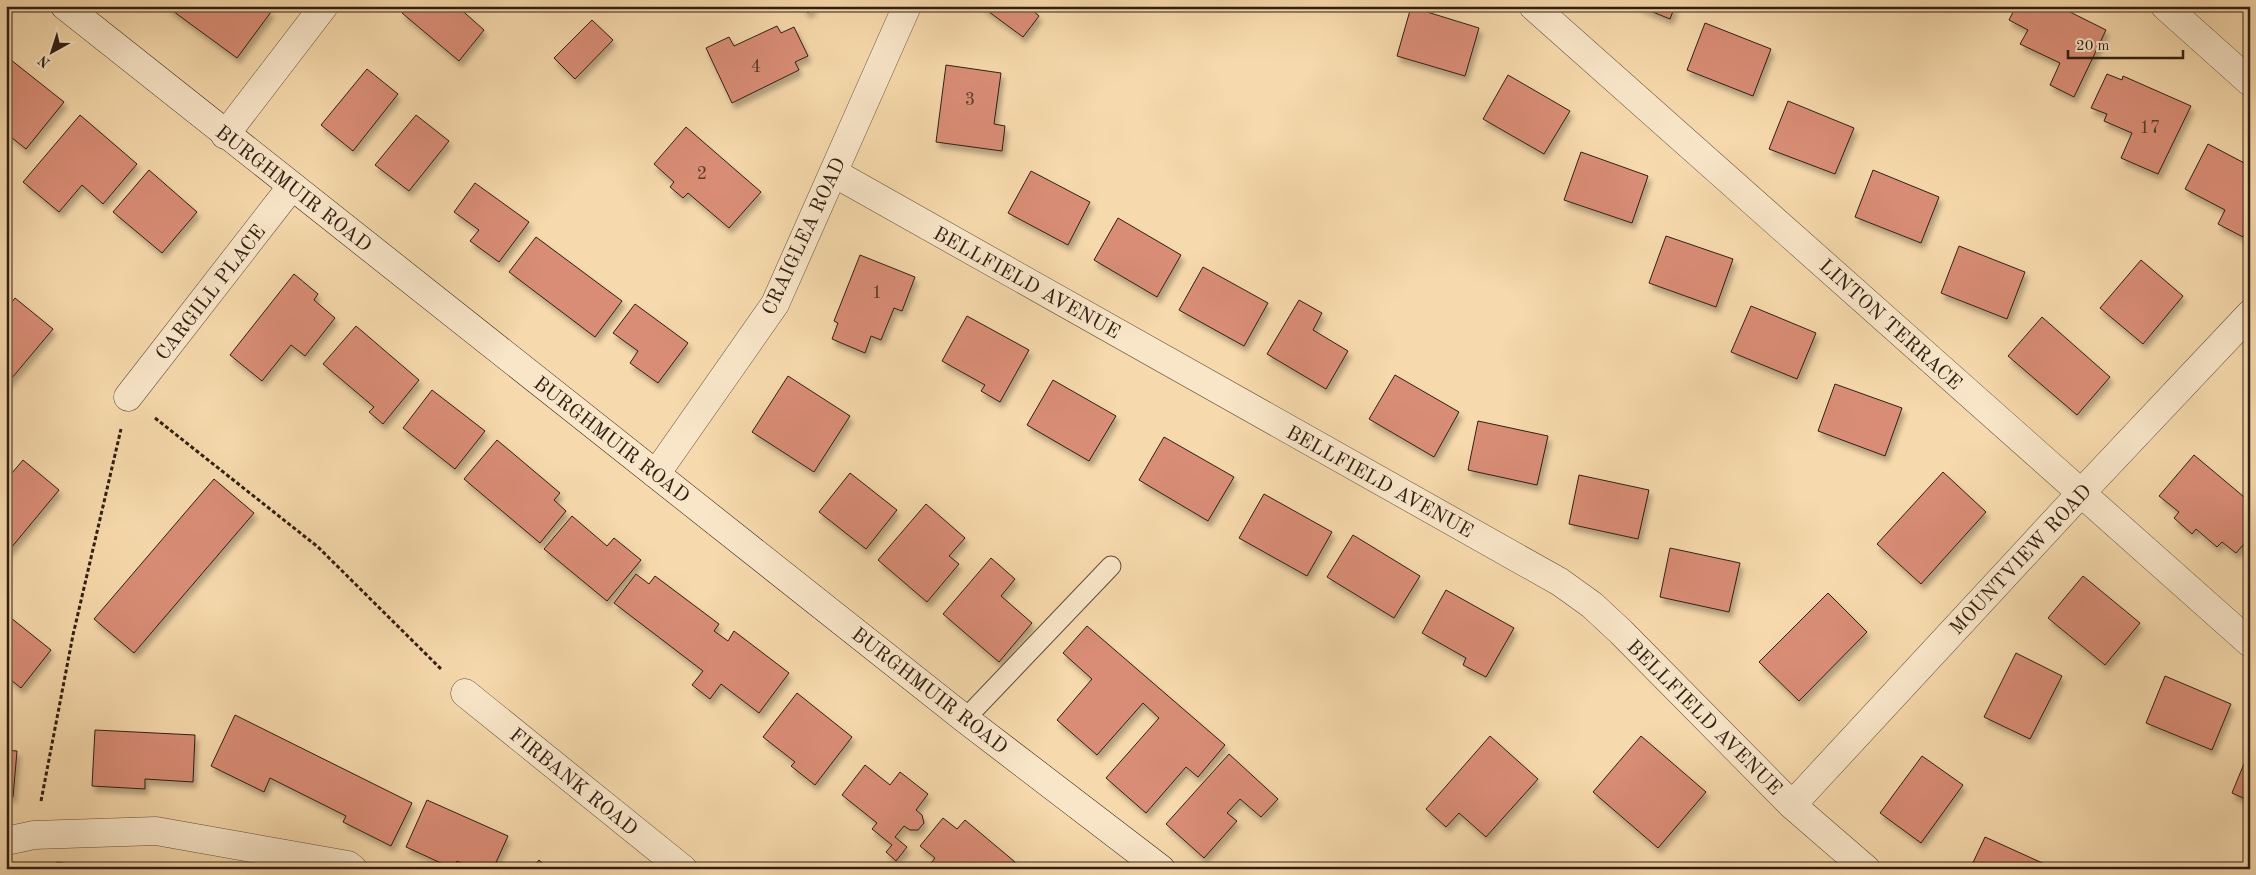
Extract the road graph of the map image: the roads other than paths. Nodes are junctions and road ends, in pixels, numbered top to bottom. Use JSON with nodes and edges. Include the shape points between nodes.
{"nodes":[{"id":1,"x":65,"y":6,"type":"edge"},
{"id":2,"x":324,"y":6,"type":"edge"},
{"id":3,"x":907,"y":6,"type":"edge"},
{"id":4,"x":1533,"y":6,"type":"edge"},
{"id":5,"x":2164,"y":6,"type":"edge"},
{"id":6,"x":2250,"y":82,"type":"edge"},
{"id":7,"x":225,"y":135,"type":"junction"},
{"id":8,"x":834,"y":173,"type":"junction"},
{"id":9,"x":292,"y":186,"type":"junction"},
{"id":10,"x":2250,"y":314,"type":"edge"},
{"id":11,"x":128,"y":397,"type":"road end"},
{"id":12,"x":656,"y":474,"type":"junction"},
{"id":13,"x":2081,"y":493,"type":"junction"},
{"id":14,"x":1111,"y":566,"type":"dead end"},
{"id":15,"x":2250,"y":643,"type":"edge"},
{"id":16,"x":465,"y":693,"type":"road end"},
{"id":17,"x":966,"y":719,"type":"junction"},
{"id":18,"x":1792,"y":805,"type":"junction"},
{"id":19,"x":6,"y":841,"type":"edge"},
{"id":20,"x":353,"y":869,"type":"edge"},
{"id":21,"x":683,"y":869,"type":"edge"},
{"id":22,"x":1161,"y":869,"type":"edge"},
{"id":23,"x":1866,"y":869,"type":"edge"}],
"edges":[{"from":1,"to":7,"type":"street","name":"BURGHMUIR ROAD"},
{"from":2,"to":7,"type":"street"},
{"from":3,"to":8,"type":"street","name":"CRAIGLEA ROAD"},
{"from":4,"to":13,"type":"street","name":"LINTON TERRACE"},
{"from":5,"to":6,"type":"street"},
{"from":7,"to":9,"type":"street","name":"BURGHMUIR ROAD"},
{"from":8,"to":12,"type":"street","name":"CRAIGLEA ROAD","via":[[774,304]]},
{"from":8,"to":18,"type":"street","name":"BELLFIELD AVENUE","via":[[1560,582],[1621,632]]},
{"from":9,"to":11,"type":"street","name":"CARGILL PLACE"},
{"from":9,"to":12,"type":"street","name":"BURGHMUIR ROAD"},
{"from":10,"to":13,"type":"street","name":"MOUNTVIEW ROAD"},
{"from":12,"to":17,"type":"street","name":"BURGHMUIR ROAD"},
{"from":13,"to":15,"type":"street","name":"LINTON TERRACE"},
{"from":13,"to":18,"type":"street","name":"MOUNTVIEW ROAD"},
{"from":14,"to":17,"type":"lane"},
{"from":16,"to":21,"type":"street","name":"FIRBANK ROAD"},
{"from":17,"to":22,"type":"street","name":"BURGHMUIR ROAD"},
{"from":18,"to":23,"type":"street","name":"BELLFIELD AVENUE"},
{"from":19,"to":20,"type":"street","via":[[34,835],[156,831],[348,865]]}]}
